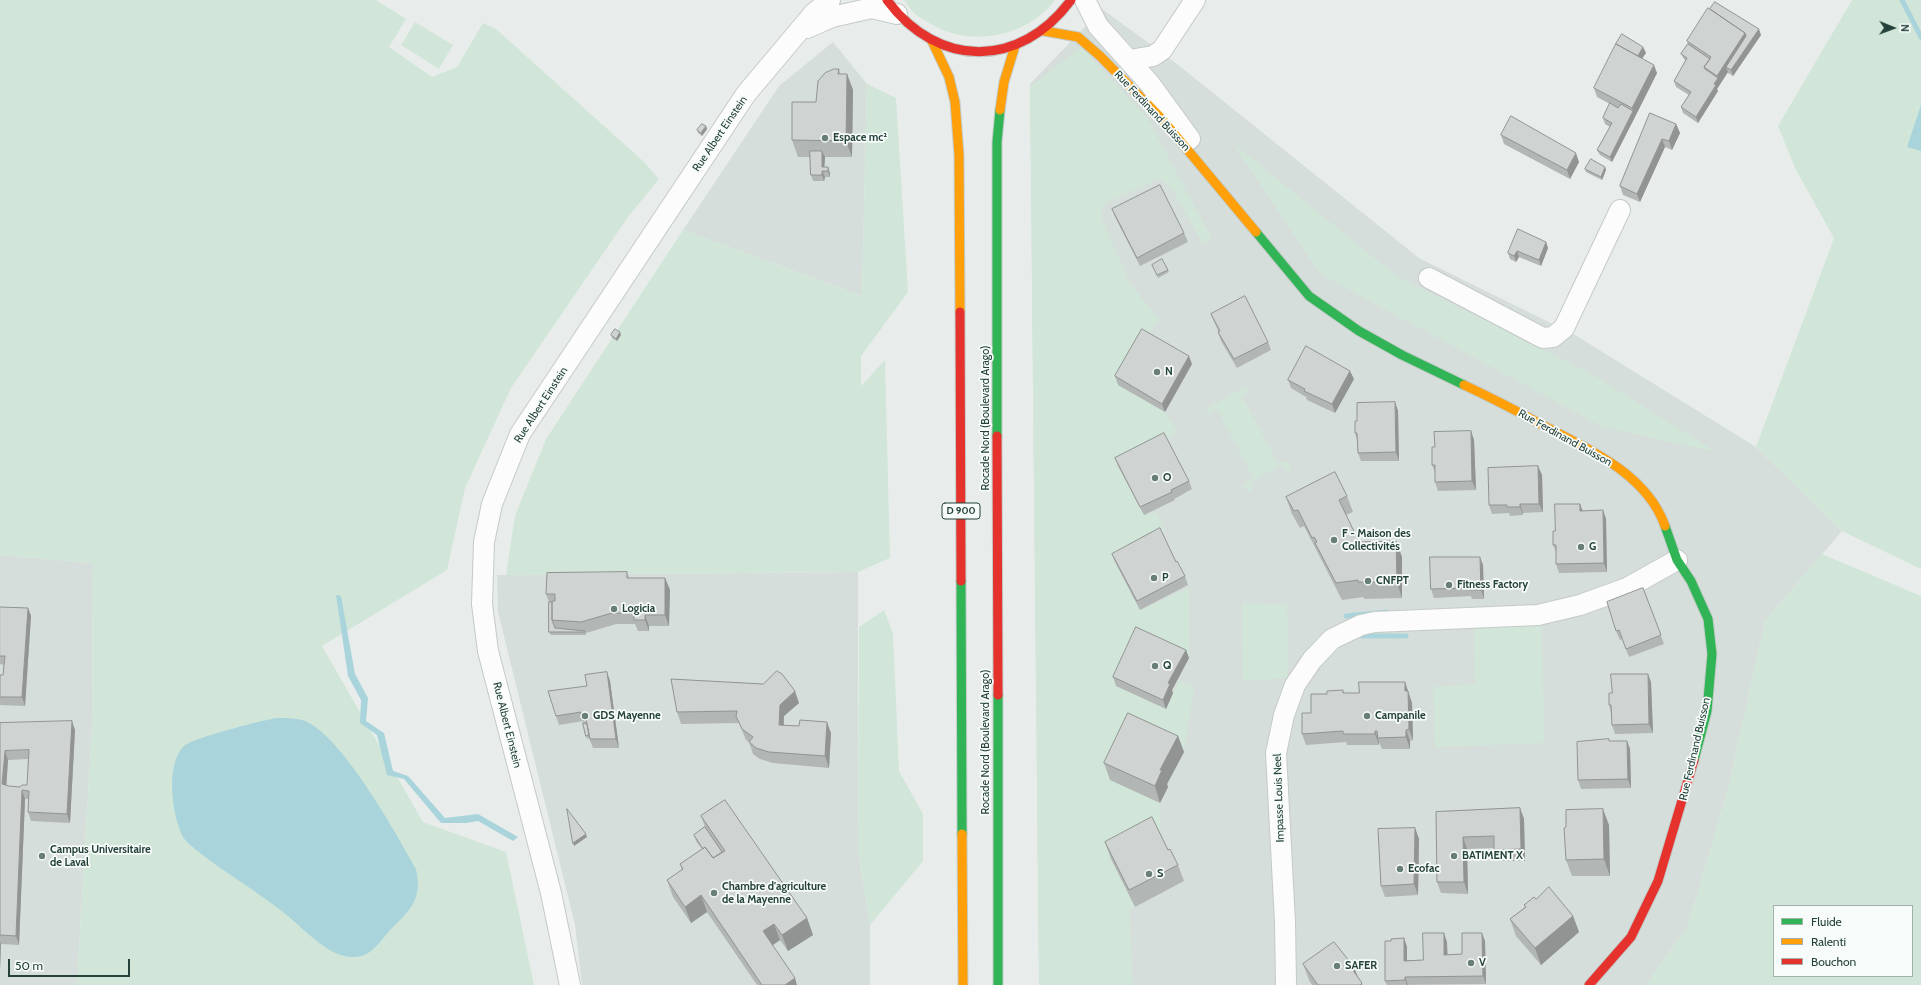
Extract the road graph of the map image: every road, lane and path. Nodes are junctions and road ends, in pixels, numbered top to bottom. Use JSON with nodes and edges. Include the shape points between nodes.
{"nodes":[{"id":1,"x":830,"y":0,"type":"edge"},
{"id":2,"x":1071,"y":0,"type":"edge"},
{"id":3,"x":1085,"y":0,"type":"edge"},
{"id":4,"x":1195,"y":0,"type":"edge"},
{"id":5,"x":892,"y":7,"type":"edge"},
{"id":6,"x":1044,"y":31,"type":"junction"},
{"id":7,"x":932,"y":41,"type":"junction"},
{"id":8,"x":787,"y":45,"type":"junction"},
{"id":9,"x":1015,"y":46,"type":"junction"},
{"id":10,"x":1130,"y":60,"type":"junction"},
{"id":11,"x":1620,"y":210,"type":"dead end"},
{"id":12,"x":1244,"y":216,"type":"junction"},
{"id":13,"x":1429,"y":278,"type":"dead end"},
{"id":14,"x":1677,"y":560,"type":"junction"},
{"id":15,"x":570,"y":985,"type":"edge"},
{"id":16,"x":963,"y":985,"type":"edge"},
{"id":17,"x":998,"y":985,"type":"edge"},
{"id":18,"x":1286,"y":985,"type":"edge"},
{"id":19,"x":1589,"y":985,"type":"edge"}],
"edges":[{"from":1,"to":8,"type":"street","name":"Rue Albert Einstein","via":[[814,13]]},
{"from":2,"to":6,"type":"main road","via":[[1065,10]]},
{"from":3,"to":10,"type":"street","name":"Rue Ferdinand Buisson","via":[[1098,26]]},
{"from":4,"to":10,"type":"street","via":[[1162,50],[1154,56]]},
{"from":5,"to":7,"type":"main road","via":[[913,30]]},
{"from":5,"to":8,"type":"street","name":"Rue Albert Einstein","via":[[872,8],[832,17],[807,27]]},
{"from":6,"to":9,"type":"main road"},
{"from":6,"to":12,"type":"main road","name":"Rue Ferdinand Buisson","via":[[1078,37],[1100,56],[1160,118]]},
{"from":7,"to":9,"type":"main road","via":[[959,50],[988,52]]},
{"from":7,"to":16,"type":"main road","number":"D 900","via":[[949,77],[955,102],[959,156]]},
{"from":8,"to":15,"type":"street","name":"Rue Albert Einstein","via":[[746,94],[520,434],[492,504],[484,542],[482,604],[488,651],[551,893]]},
{"from":9,"to":17,"type":"main road","name":"Rocade Nord (Boulevard Arago)","via":[[1000,101],[998,142]]},
{"from":10,"to":12,"type":"street","name":"Rue Ferdinand Buisson"},
{"from":11,"to":13,"type":"street","via":[[1564,328],[1553,337],[1543,338]]},
{"from":12,"to":14,"type":"main road","name":"Rue Ferdinand Buisson","via":[[1309,296],[1359,331],[1586,447],[1620,469],[1646,493],[1661,515]]},
{"from":14,"to":18,"type":"street","name":"Impasse Louis Neel","via":[[1627,588],[1538,615],[1375,622],[1361,625],[1332,640],[1312,660],[1295,685],[1284,715],[1276,753]]},
{"from":14,"to":19,"type":"main road","name":"Rue Ferdinand Buisson","via":[[1691,581],[1708,619],[1712,654],[1706,711],[1685,794],[1658,881],[1631,937]]}]}
